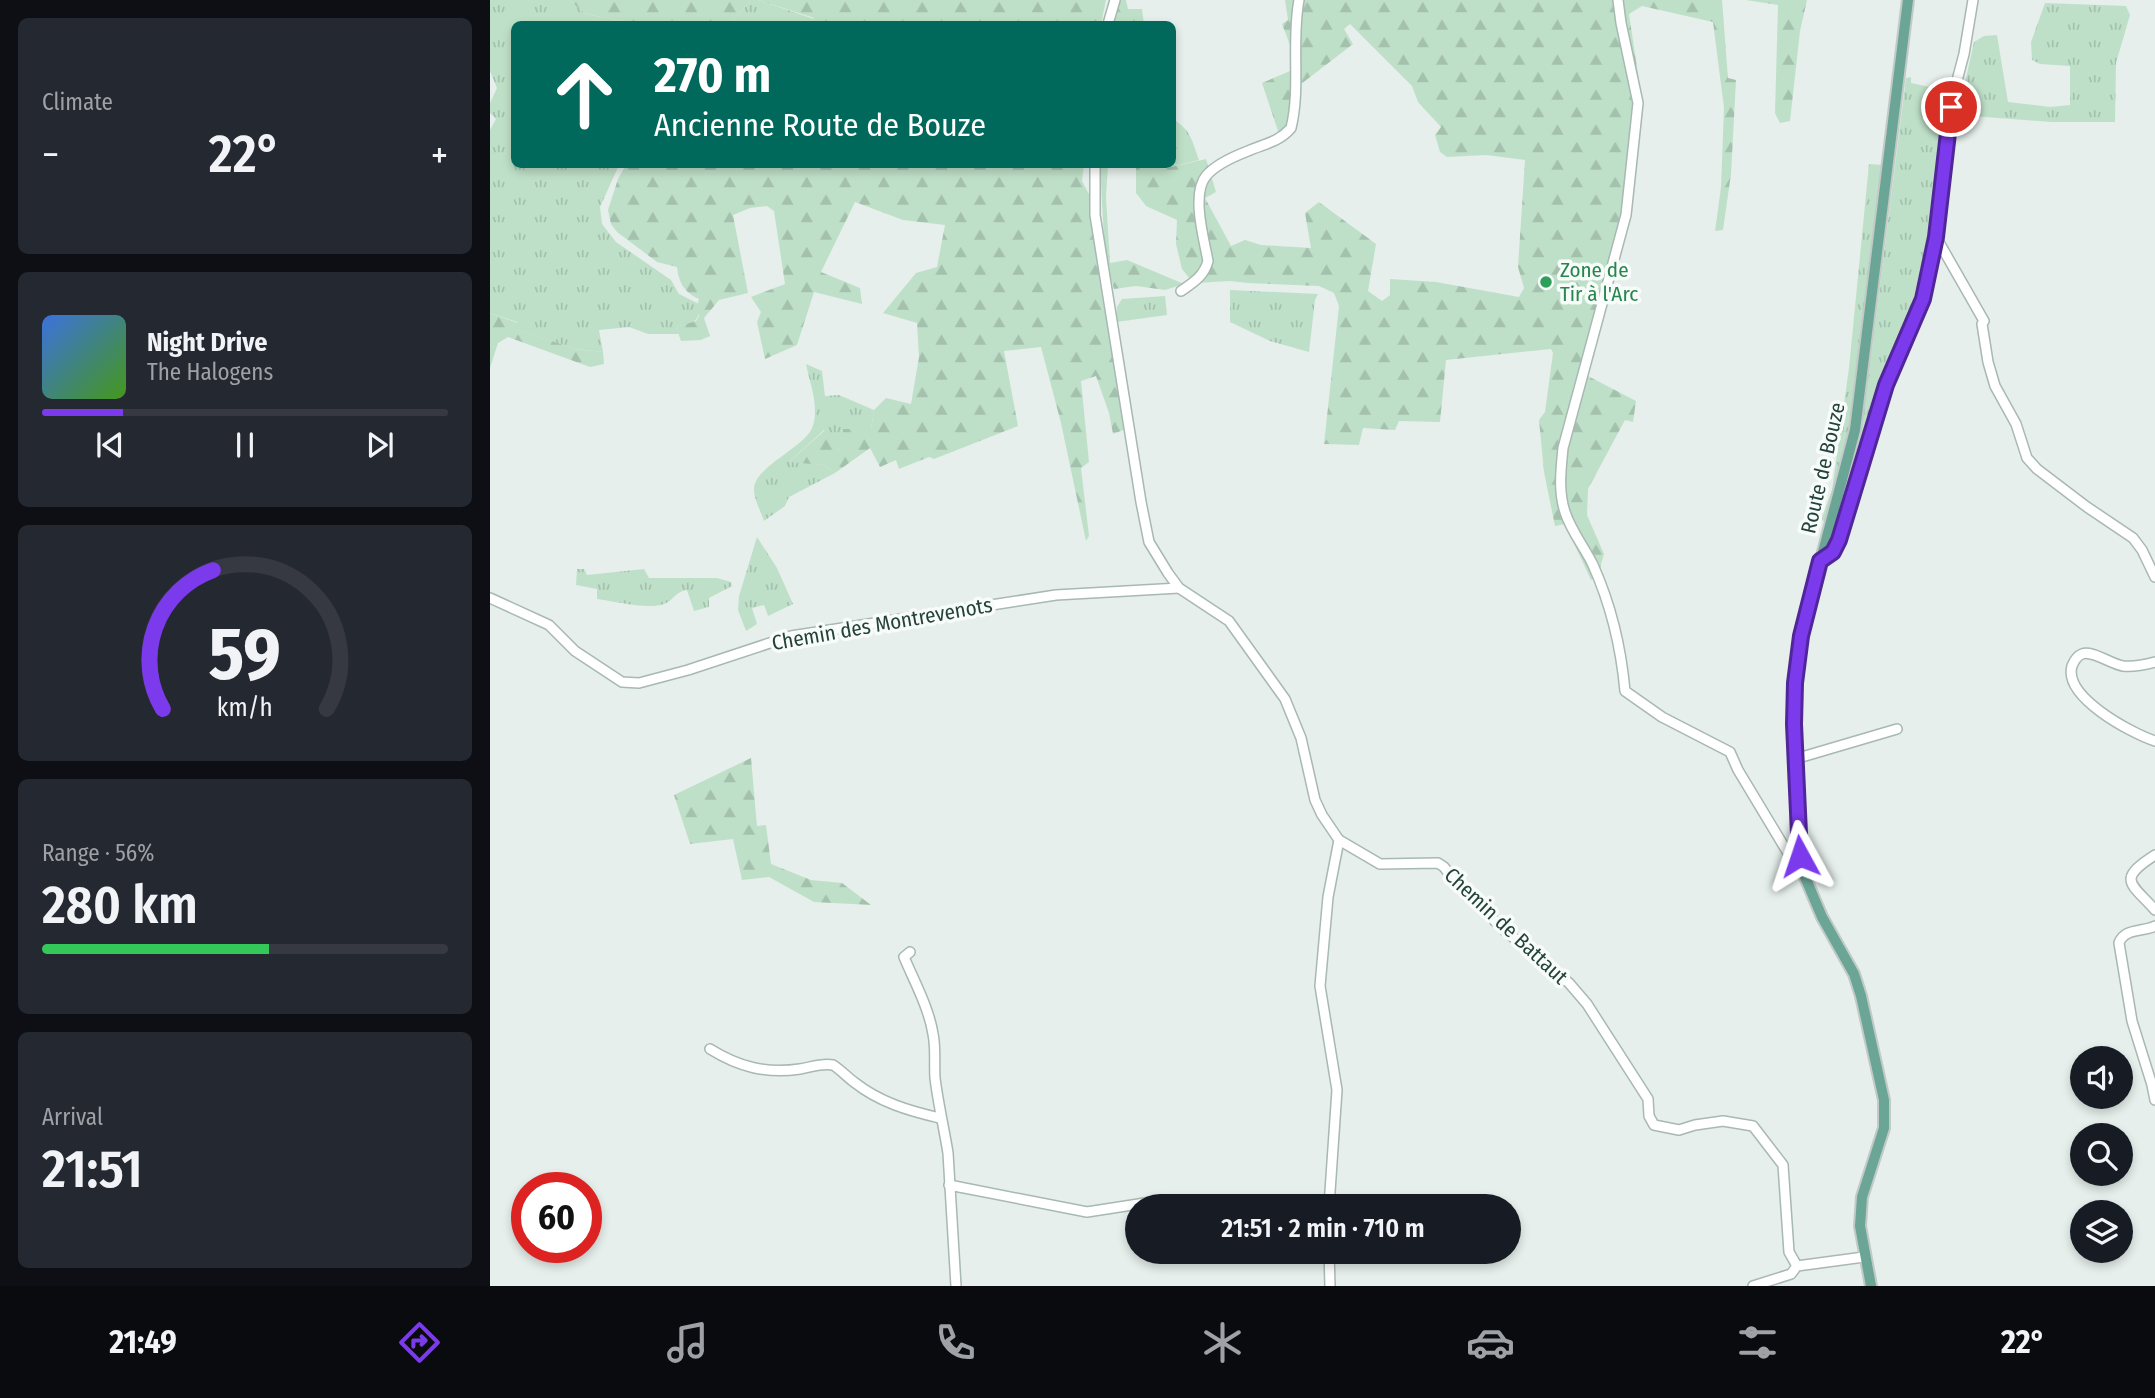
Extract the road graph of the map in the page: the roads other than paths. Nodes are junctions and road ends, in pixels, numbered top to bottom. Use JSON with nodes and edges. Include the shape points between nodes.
{"nodes":[{"id":1,"x":1115,"y":0,"type":"edge"},
{"id":2,"x":1299,"y":0,"type":"edge"},
{"id":3,"x":1618,"y":0,"type":"edge"},
{"id":4,"x":1908,"y":0,"type":"edge"},
{"id":5,"x":1973,"y":0,"type":"edge"},
{"id":6,"x":1109,"y":21,"type":"edge"},
{"id":7,"x":1095,"y":168,"type":"edge"},
{"id":8,"x":1936,"y":237,"type":"junction"},
{"id":9,"x":1181,"y":290,"type":"dead end"},
{"id":10,"x":1820,"y":561,"type":"junction"},
{"id":11,"x":2155,"y":577,"type":"edge"},
{"id":12,"x":1179,"y":588,"type":"junction"},
{"id":13,"x":490,"y":598,"type":"edge"},
{"id":14,"x":2155,"y":662,"type":"edge"},
{"id":15,"x":1897,"y":729,"type":"dead end"},
{"id":16,"x":2155,"y":741,"type":"edge"},
{"id":17,"x":1795,"y":759,"type":"junction"},
{"id":18,"x":1339,"y":840,"type":"junction"},
{"id":19,"x":2155,"y":855,"type":"edge"},
{"id":20,"x":1802,"y":870,"type":"junction"},
{"id":21,"x":2155,"y":910,"type":"edge"},
{"id":22,"x":2155,"y":926,"type":"edge"},
{"id":23,"x":910,"y":952,"type":"dead end"},
{"id":24,"x":710,"y":1049,"type":"dead end"},
{"id":25,"x":2155,"y":1100,"type":"edge"},
{"id":26,"x":940,"y":1118,"type":"junction"},
{"id":27,"x":949,"y":1185,"type":"junction"},
{"id":28,"x":1330,"y":1194,"type":"edge"},
{"id":29,"x":1125,"y":1206,"type":"edge"},
{"id":30,"x":1864,"y":1257,"type":"junction"},
{"id":31,"x":1329,"y":1264,"type":"edge"},
{"id":32,"x":1797,"y":1266,"type":"junction"},
{"id":33,"x":956,"y":1286,"type":"edge"},
{"id":34,"x":1329,"y":1286,"type":"edge"},
{"id":35,"x":1753,"y":1286,"type":"edge"},
{"id":36,"x":1871,"y":1286,"type":"edge"}],
"edges":[{"from":1,"to":6,"type":"street"},
{"from":2,"to":9,"type":"street","via":[[1291,128],[1277,141],[1206,175],[1198,197],[1208,261],[1196,281]]},
{"from":3,"to":20,"type":"street","via":[[1637,116],[1626,215],[1563,448],[1560,484],[1565,513],[1593,566],[1616,630],[1625,691],[1662,717],[1730,752]]},
{"from":4,"to":10,"type":"main road","name":"Route de Bouze","via":[[1855,430]]},
{"from":5,"to":8,"type":"street","via":[[1951,107]]},
{"from":7,"to":12,"type":"street","via":[[1095,215],[1141,502],[1150,542]]},
{"from":8,"to":10,"type":"street","via":[[1923,299],[1886,385],[1846,523],[1833,552]]},
{"from":8,"to":11,"type":"street","via":[[1984,321],[1995,386],[2016,424],[2027,458],[2133,538]]},
{"from":10,"to":17,"type":"main road","name":"Route de Bouze","via":[[1801,636],[1795,683]]},
{"from":12,"to":13,"type":"street","name":"Chemin des Montrevenots","via":[[1056,595],[791,636],[639,683],[622,681],[575,651],[549,625]]},
{"from":12,"to":18,"type":"street","name":"Chemin de Battaut","via":[[1229,621],[1285,699],[1301,738],[1315,800]]},
{"from":14,"to":16,"type":"street","via":[[2124,666],[2089,653],[2081,654],[2071,670],[2075,686],[2091,704]]},
{"from":15,"to":17,"type":"street"},
{"from":17,"to":20,"type":"main road","name":"Route de Bouze"},
{"from":18,"to":28,"type":"street","via":[[1328,897],[1320,986],[1337,1090]]},
{"from":18,"to":32,"type":"street","name":"Chemin de Battaut","via":[[1380,864],[1438,863],[1444,867],[1503,929],[1569,983],[1587,1004],[1648,1099],[1654,1125],[1679,1130],[1723,1121],[1753,1126],[1783,1165],[1789,1252]]},
{"from":19,"to":21,"type":"street","via":[[2131,877],[2134,889]]},
{"from":20,"to":30,"type":"main road","name":"Route de Bouze","via":[[1816,906],[1854,974],[1884,1100],[1884,1128],[1862,1197]]},
{"from":22,"to":25,"type":"street","via":[[2125,933],[2119,943],[2132,1021]]},
{"from":23,"to":26,"type":"street","via":[[904,957],[933,1033]]},
{"from":24,"to":26,"type":"street","via":[[731,1062],[763,1070],[833,1065],[880,1099]]},
{"from":26,"to":27,"type":"street"},
{"from":27,"to":29,"type":"street","via":[[1087,1212]]},
{"from":27,"to":33,"type":"street"},
{"from":30,"to":32,"type":"street"},
{"from":30,"to":36,"type":"main road","name":"Route de Bouze"},
{"from":31,"to":34,"type":"street"},
{"from":32,"to":35,"type":"street","via":[[1791,1274]]}]}
